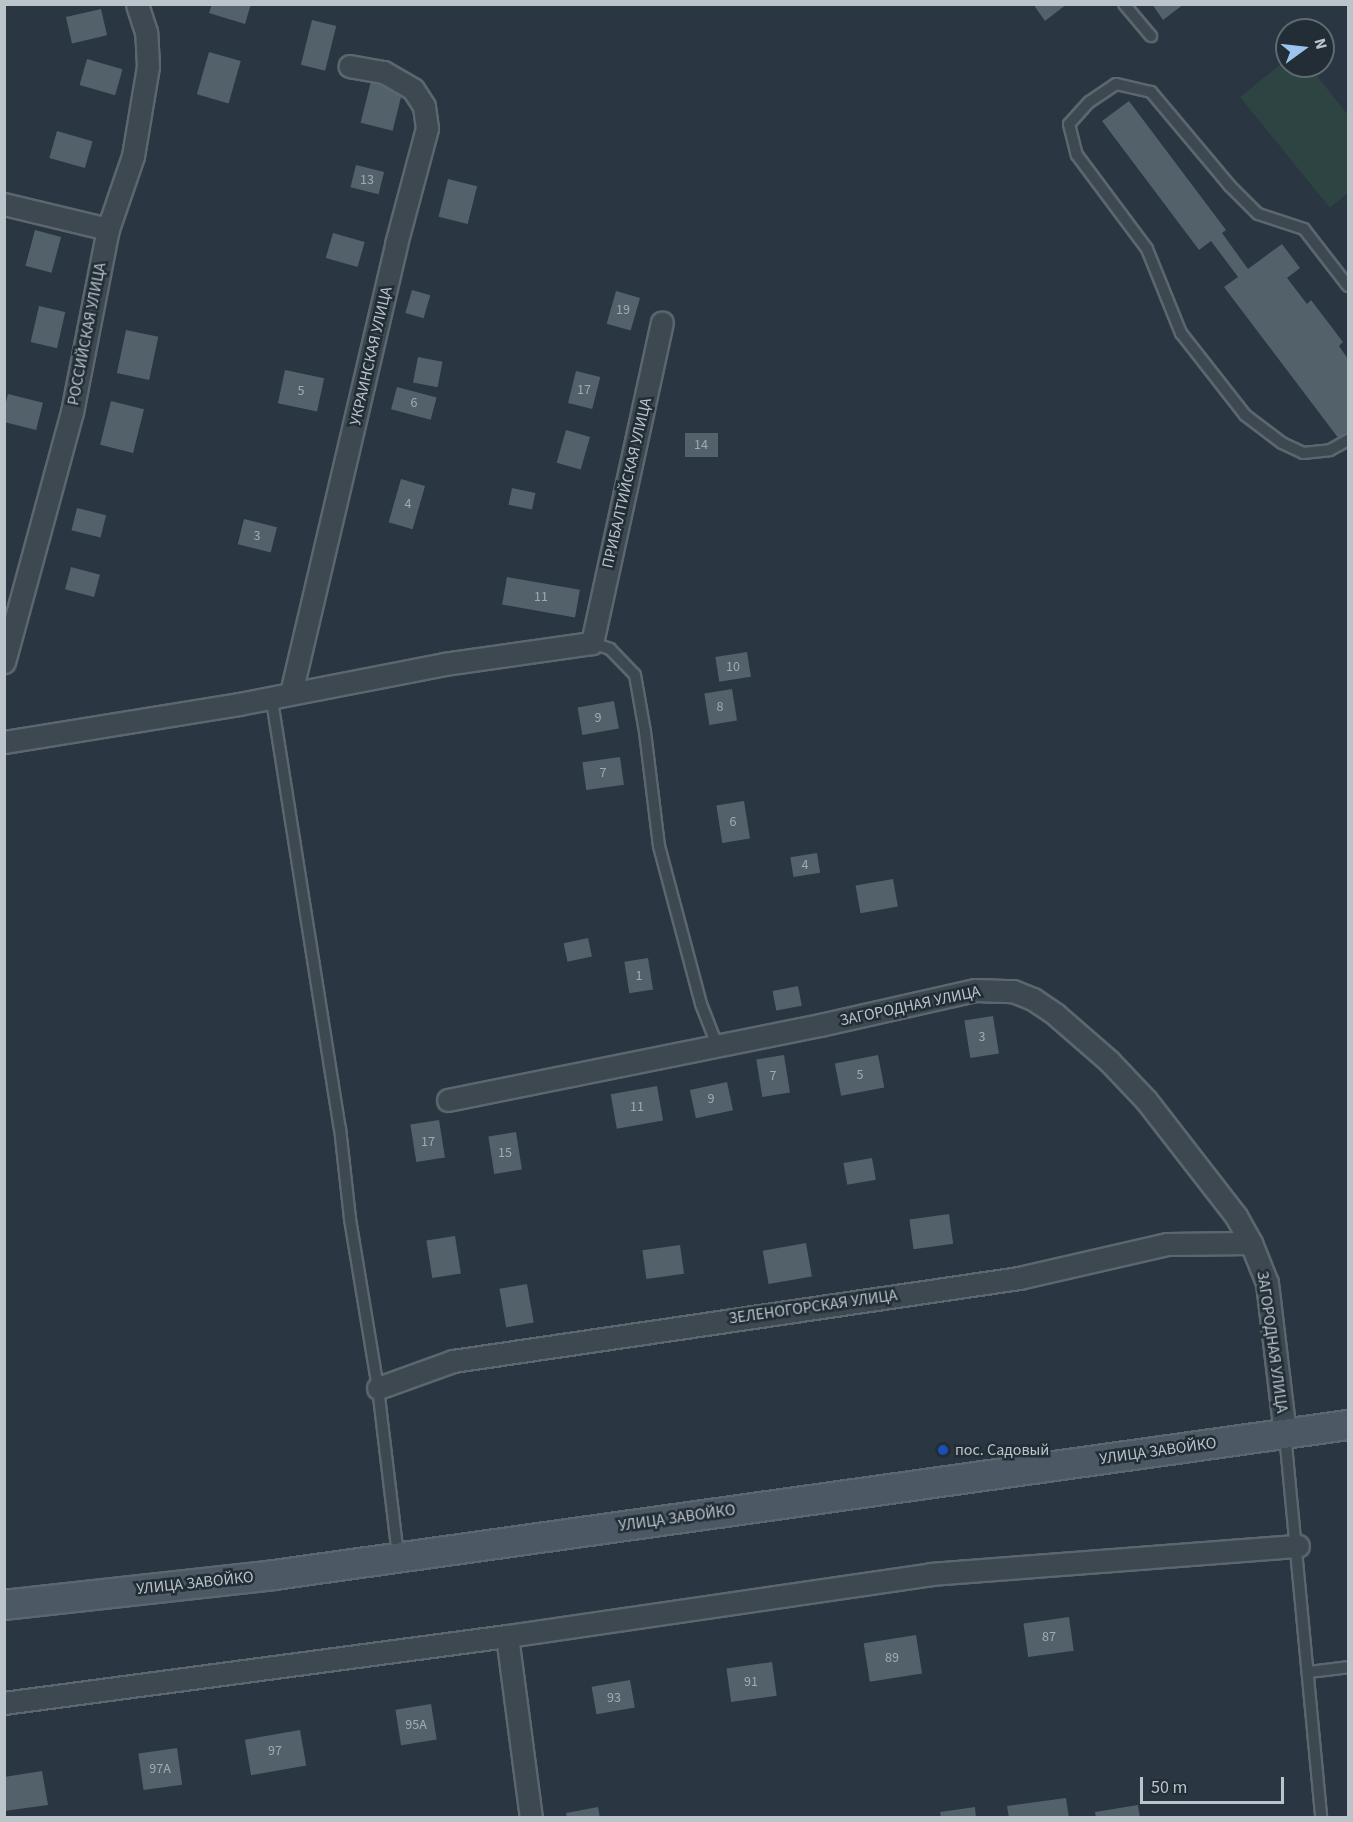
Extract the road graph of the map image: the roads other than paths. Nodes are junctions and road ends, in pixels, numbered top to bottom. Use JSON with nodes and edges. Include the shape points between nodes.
{"nodes":[{"id":1,"x":137,"y":4,"type":"edge"},
{"id":2,"x":1124,"y":4,"type":"edge"},
{"id":3,"x":1151,"y":36,"type":"dead end"},
{"id":4,"x":350,"y":66,"type":"dead end"},
{"id":5,"x":4,"y":204,"type":"edge"},
{"id":6,"x":108,"y":229,"type":"junction"},
{"id":7,"x":1348,"y":286,"type":"edge"},
{"id":8,"x":662,"y":323,"type":"dead end"},
{"id":9,"x":1348,"y":440,"type":"edge"},
{"id":10,"x":592,"y":643,"type":"junction"},
{"id":11,"x":4,"y":662,"type":"edge"},
{"id":12,"x":288,"y":694,"type":"junction"},
{"id":13,"x":4,"y":742,"type":"edge"},
{"id":14,"x":717,"y":1044,"type":"junction"},
{"id":15,"x":448,"y":1100,"type":"dead end"},
{"id":16,"x":1251,"y":1243,"type":"junction"},
{"id":17,"x":378,"y":1388,"type":"junction"},
{"id":18,"x":1348,"y":1425,"type":"edge"},
{"id":19,"x":1285,"y":1434,"type":"junction"},
{"id":20,"x":1298,"y":1546,"type":"junction"},
{"id":21,"x":399,"y":1557,"type":"junction"},
{"id":22,"x":5,"y":1603,"type":"edge"},
{"id":23,"x":507,"y":1636,"type":"junction"},
{"id":24,"x":1348,"y":1667,"type":"edge"},
{"id":25,"x":1308,"y":1672,"type":"junction"},
{"id":26,"x":4,"y":1703,"type":"edge"},
{"id":27,"x":531,"y":1818,"type":"edge"},
{"id":28,"x":1321,"y":1818,"type":"edge"}],
"edges":[{"from":1,"to":6,"type":"street","name":"РОССИЙСКАЯ УЛИЦА","via":[[146,32],[148,66],[133,156]]},
{"from":2,"to":3,"type":"lane"},
{"from":4,"to":12,"type":"street","name":"УКРАИНСКАЯ УЛИЦА","via":[[383,72],[413,89],[424,106],[427,128]]},
{"from":5,"to":6,"type":"street"},
{"from":6,"to":11,"type":"street","name":"РОССИЙСКАЯ УЛИЦА","via":[[72,412]]},
{"from":7,"to":9,"type":"lane","via":[[1304,229],[1258,214],[1151,92],[1116,84],[1089,102],[1069,124],[1077,155],[1147,249],[1181,333],[1245,415],[1302,453],[1330,450]]},
{"from":8,"to":10,"type":"street","name":"ПРИБАЛТИЙСКАЯ УЛИЦА"},
{"from":10,"to":12,"type":"street","via":[[444,664]]},
{"from":10,"to":14,"type":"lane","via":[[610,650],[635,675],[659,846],[701,1004]]},
{"from":12,"to":13,"type":"street"},
{"from":12,"to":17,"type":"lane","via":[[275,701],[273,707]]},
{"from":14,"to":15,"type":"street","name":"ЗАГОРОДНАЯ УЛИЦА"},
{"from":14,"to":16,"type":"street","name":"ЗАГОРОДНАЯ УЛИЦА","via":[[975,990],[1013,991],[1055,1014],[1146,1100],[1236,1216]]},
{"from":16,"to":17,"type":"street","name":"ЗЕЛЕНОГОРСКАЯ УЛИЦА","via":[[1167,1244],[1019,1278],[453,1361]]},
{"from":16,"to":19,"type":"street","name":"ЗАГОРОДНАЯ УЛИЦА","via":[[1266,1283]]},
{"from":17,"to":21,"type":"lane"},
{"from":18,"to":19,"type":"main road","name":"УЛИЦА ЗАВОЙКО"},
{"from":19,"to":20,"type":"lane"},
{"from":19,"to":21,"type":"main road","name":"УЛИЦА ЗАВОЙКО"},
{"from":20,"to":23,"type":"street","via":[[931,1574]]},
{"from":20,"to":25,"type":"lane"},
{"from":21,"to":22,"type":"main road","name":"УЛИЦА ЗАВОЙКО","via":[[274,1575]]},
{"from":23,"to":26,"type":"street"},
{"from":23,"to":27,"type":"street"},
{"from":24,"to":25,"type":"lane"},
{"from":25,"to":28,"type":"lane"}]}
